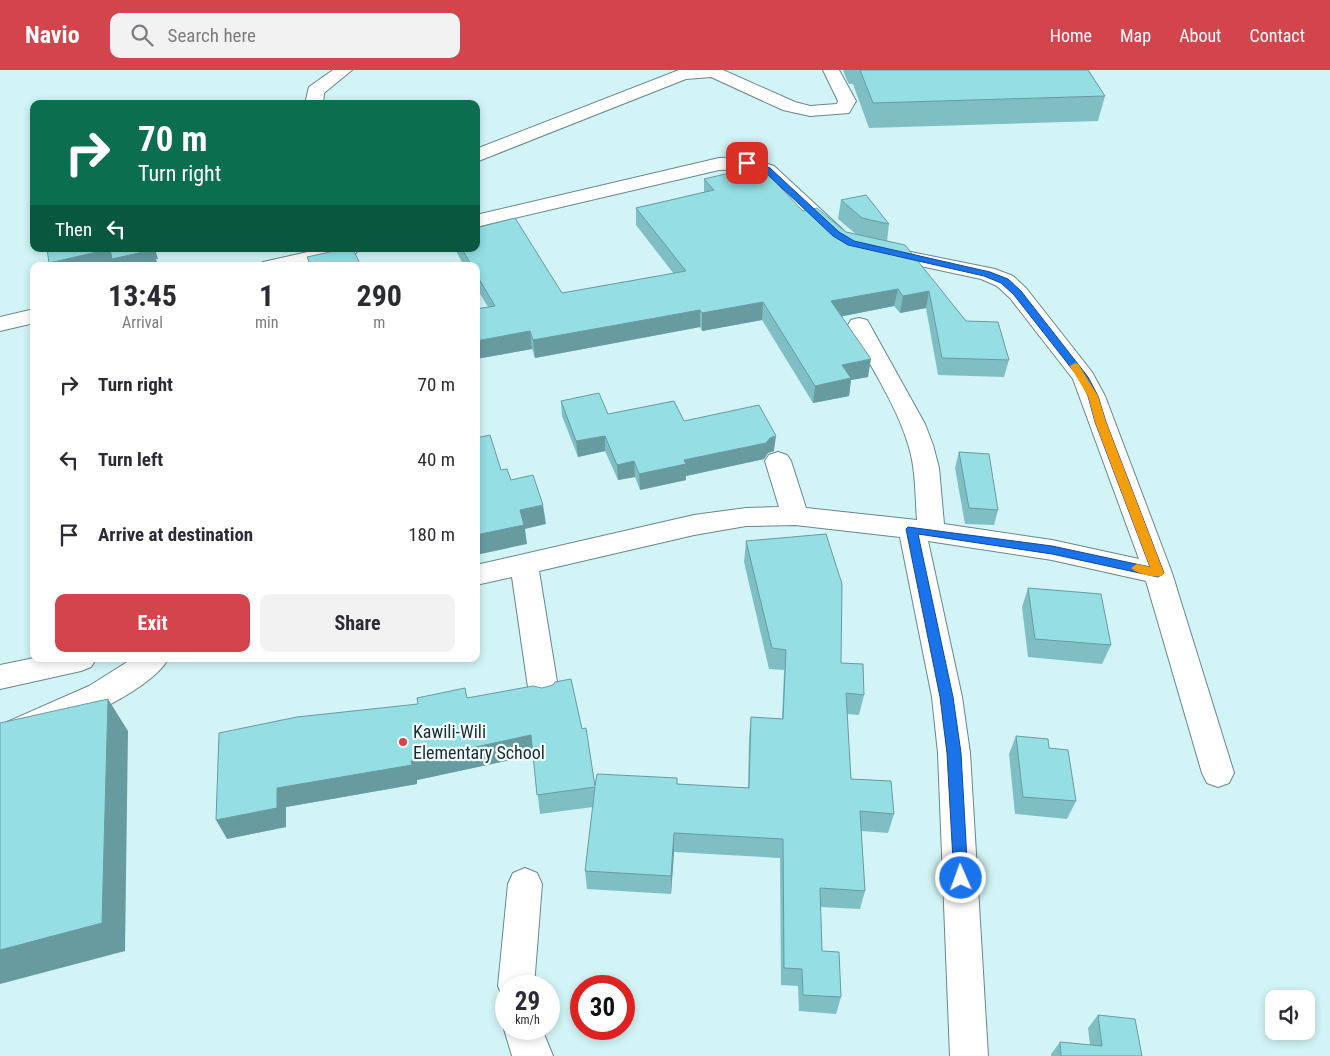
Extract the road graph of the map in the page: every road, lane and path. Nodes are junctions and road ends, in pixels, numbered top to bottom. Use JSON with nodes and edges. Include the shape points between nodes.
{"nodes":[{"id":1,"x":344,"y":70,"type":"edge"},
{"id":2,"x":831,"y":70,"type":"edge"},
{"id":3,"x":314,"y":100,"type":"edge"},
{"id":4,"x":480,"y":154,"type":"edge"},
{"id":5,"x":480,"y":220,"type":"edge"},
{"id":6,"x":335,"y":252,"type":"edge"},
{"id":7,"x":289,"y":262,"type":"edge"},
{"id":8,"x":30,"y":317,"type":"edge"},
{"id":9,"x":0,"y":324,"type":"edge"},
{"id":10,"x":860,"y":325,"type":"dead end"},
{"id":11,"x":778,"y":461,"type":"dead end"},
{"id":12,"x":795,"y":516,"type":"junction"},
{"id":13,"x":922,"y":531,"type":"junction"},
{"id":14,"x":524,"y":565,"type":"junction"},
{"id":15,"x":1158,"y":573,"type":"junction"},
{"id":16,"x":480,"y":574,"type":"edge"},
{"id":17,"x":68,"y":662,"type":"edge"},
{"id":18,"x":149,"y":662,"type":"edge"},
{"id":19,"x":0,"y":677,"type":"edge"},
{"id":20,"x":544,"y":694,"type":"edge"},
{"id":21,"x":0,"y":739,"type":"edge"},
{"id":22,"x":1218,"y":773,"type":"dead end"},
{"id":23,"x":525,"y":884,"type":"dead end"},
{"id":24,"x":517,"y":975,"type":"edge"},
{"id":25,"x":525,"y":1040,"type":"edge"},
{"id":26,"x":534,"y":1056,"type":"edge"},
{"id":27,"x":969,"y":1056,"type":"edge"}],
"edges":[{"from":1,"to":3,"type":"street","via":[[315,91]]},
{"from":2,"to":4,"type":"street","via":[[847,101],[843,109],[810,111],[789,106],[713,72],[696,72],[615,99]]},
{"from":5,"to":15,"type":"street","via":[[719,164],[747,163],[767,170],[836,234],[856,245],[1005,281],[1084,377]]},
{"from":6,"to":7,"type":"street"},
{"from":8,"to":9,"type":"street"},
{"from":10,"to":13,"type":"street","via":[[921,444],[926,468]]},
{"from":11,"to":12,"type":"street"},
{"from":12,"to":13,"type":"street"},
{"from":12,"to":14,"type":"street","via":[[746,517],[694,525]]},
{"from":13,"to":15,"type":"street","via":[[1052,550]]},
{"from":13,"to":27,"type":"street","via":[[954,753]]},
{"from":14,"to":16,"type":"street"},
{"from":14,"to":20,"type":"street"},
{"from":15,"to":22,"type":"street"},
{"from":17,"to":19,"type":"street"},
{"from":18,"to":21,"type":"street","via":[[90,699]]},
{"from":23,"to":24,"type":"street"},
{"from":25,"to":26,"type":"street"}]}
